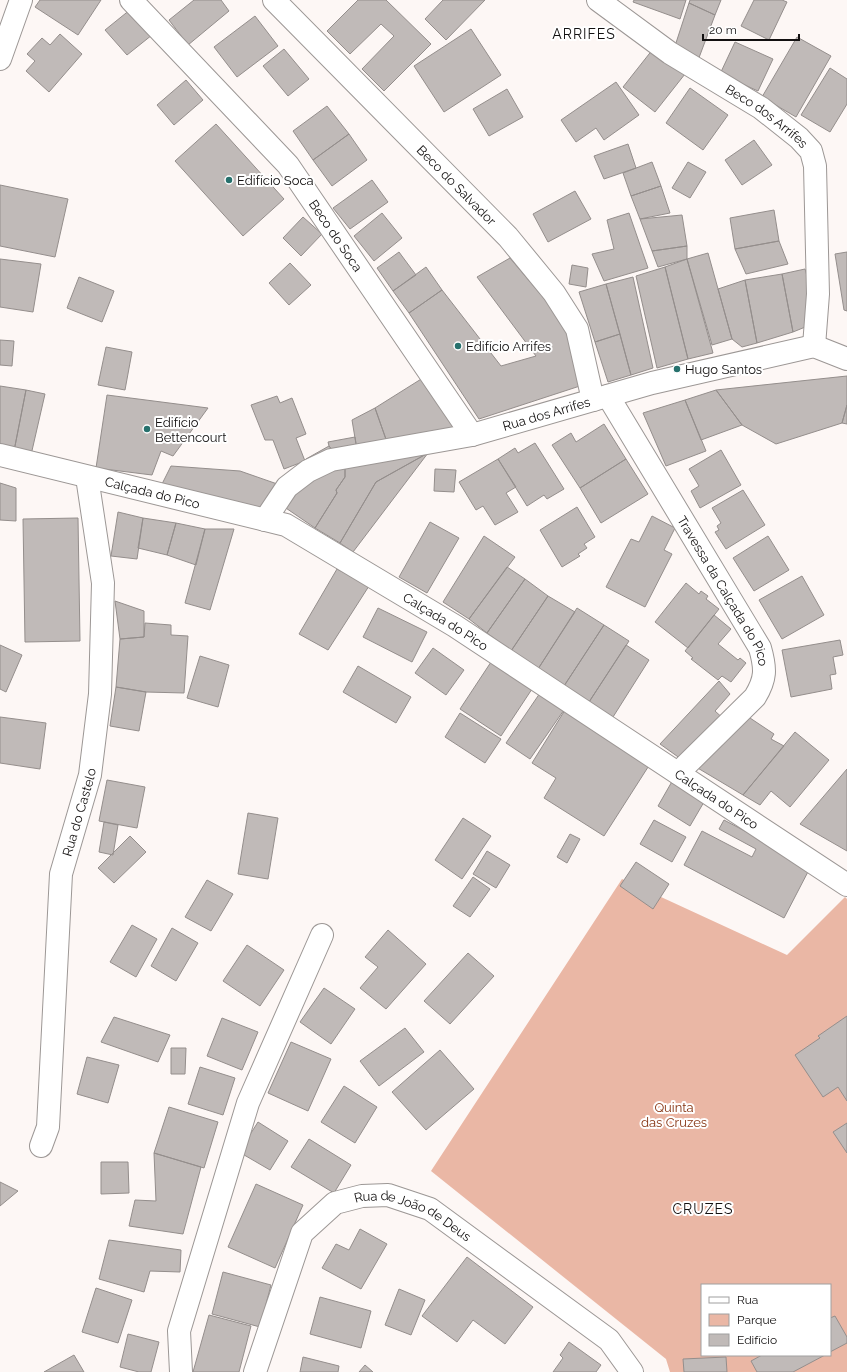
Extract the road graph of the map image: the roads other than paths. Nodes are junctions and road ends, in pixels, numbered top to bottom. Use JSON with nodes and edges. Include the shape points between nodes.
{"nodes":[{"id":1,"x":21,"y":0,"type":"edge"},
{"id":2,"x":131,"y":0,"type":"edge"},
{"id":3,"x":274,"y":0,"type":"edge"},
{"id":4,"x":598,"y":0,"type":"edge"},
{"id":5,"x":0,"y":59,"type":"edge"},
{"id":6,"x":814,"y":346,"type":"junction"},
{"id":7,"x":847,"y":359,"type":"edge"},
{"id":8,"x":600,"y":398,"type":"junction"},
{"id":9,"x":472,"y":435,"type":"junction"},
{"id":10,"x":0,"y":455,"type":"edge"},
{"id":11,"x":87,"y":477,"type":"junction"},
{"id":12,"x":265,"y":520,"type":"junction"},
{"id":13,"x":678,"y":773,"type":"junction"},
{"id":14,"x":847,"y":885,"type":"edge"},
{"id":15,"x":322,"y":935,"type":"dead end"},
{"id":16,"x":41,"y":1146,"type":"dead end"},
{"id":17,"x":181,"y":1372,"type":"edge"},
{"id":18,"x":255,"y":1372,"type":"edge"},
{"id":19,"x":632,"y":1372,"type":"edge"}],
"edges":[{"from":1,"to":5,"type":"street"},
{"from":2,"to":9,"type":"street","name":"Beco do Soca","via":[[288,165]]},
{"from":3,"to":8,"type":"street","name":"Beco do Salvador","via":[[508,237],[554,293],[577,329]]},
{"from":4,"to":6,"type":"street","name":"Beco dos Arrifes","via":[[670,53],[761,108],[799,138],[811,151],[815,166],[818,294]]},
{"from":6,"to":7,"type":"street"},
{"from":6,"to":8,"type":"street","name":"Rua dos Arrifes","via":[[652,383]]},
{"from":8,"to":9,"type":"street","name":"Rua dos Arrifes"},
{"from":8,"to":13,"type":"street","name":"Travessa da Calçada do Pico","via":[[760,648],[765,664],[763,683],[755,697]]},
{"from":9,"to":12,"type":"street","name":"Rua dos Arrifes","via":[[331,460],[308,471],[287,487]]},
{"from":10,"to":11,"type":"street","name":"Calçada do Pico"},
{"from":11,"to":12,"type":"street","name":"Calçada do Pico"},
{"from":11,"to":16,"type":"street","name":"Rua do Castelo","via":[[103,583],[100,694],[90,776],[61,874],[48,1126]]},
{"from":12,"to":13,"type":"street","name":"Calçada do Pico","via":[[286,525],[415,601]]},
{"from":13,"to":14,"type":"street","name":"Calçada do Pico"},
{"from":15,"to":17,"type":"street","via":[[248,1103],[179,1331]]},
{"from":18,"to":19,"type":"street","name":"Rua de João de Deus","via":[[302,1233],[335,1203],[362,1196],[388,1195],[430,1209],[609,1340]]}]}
